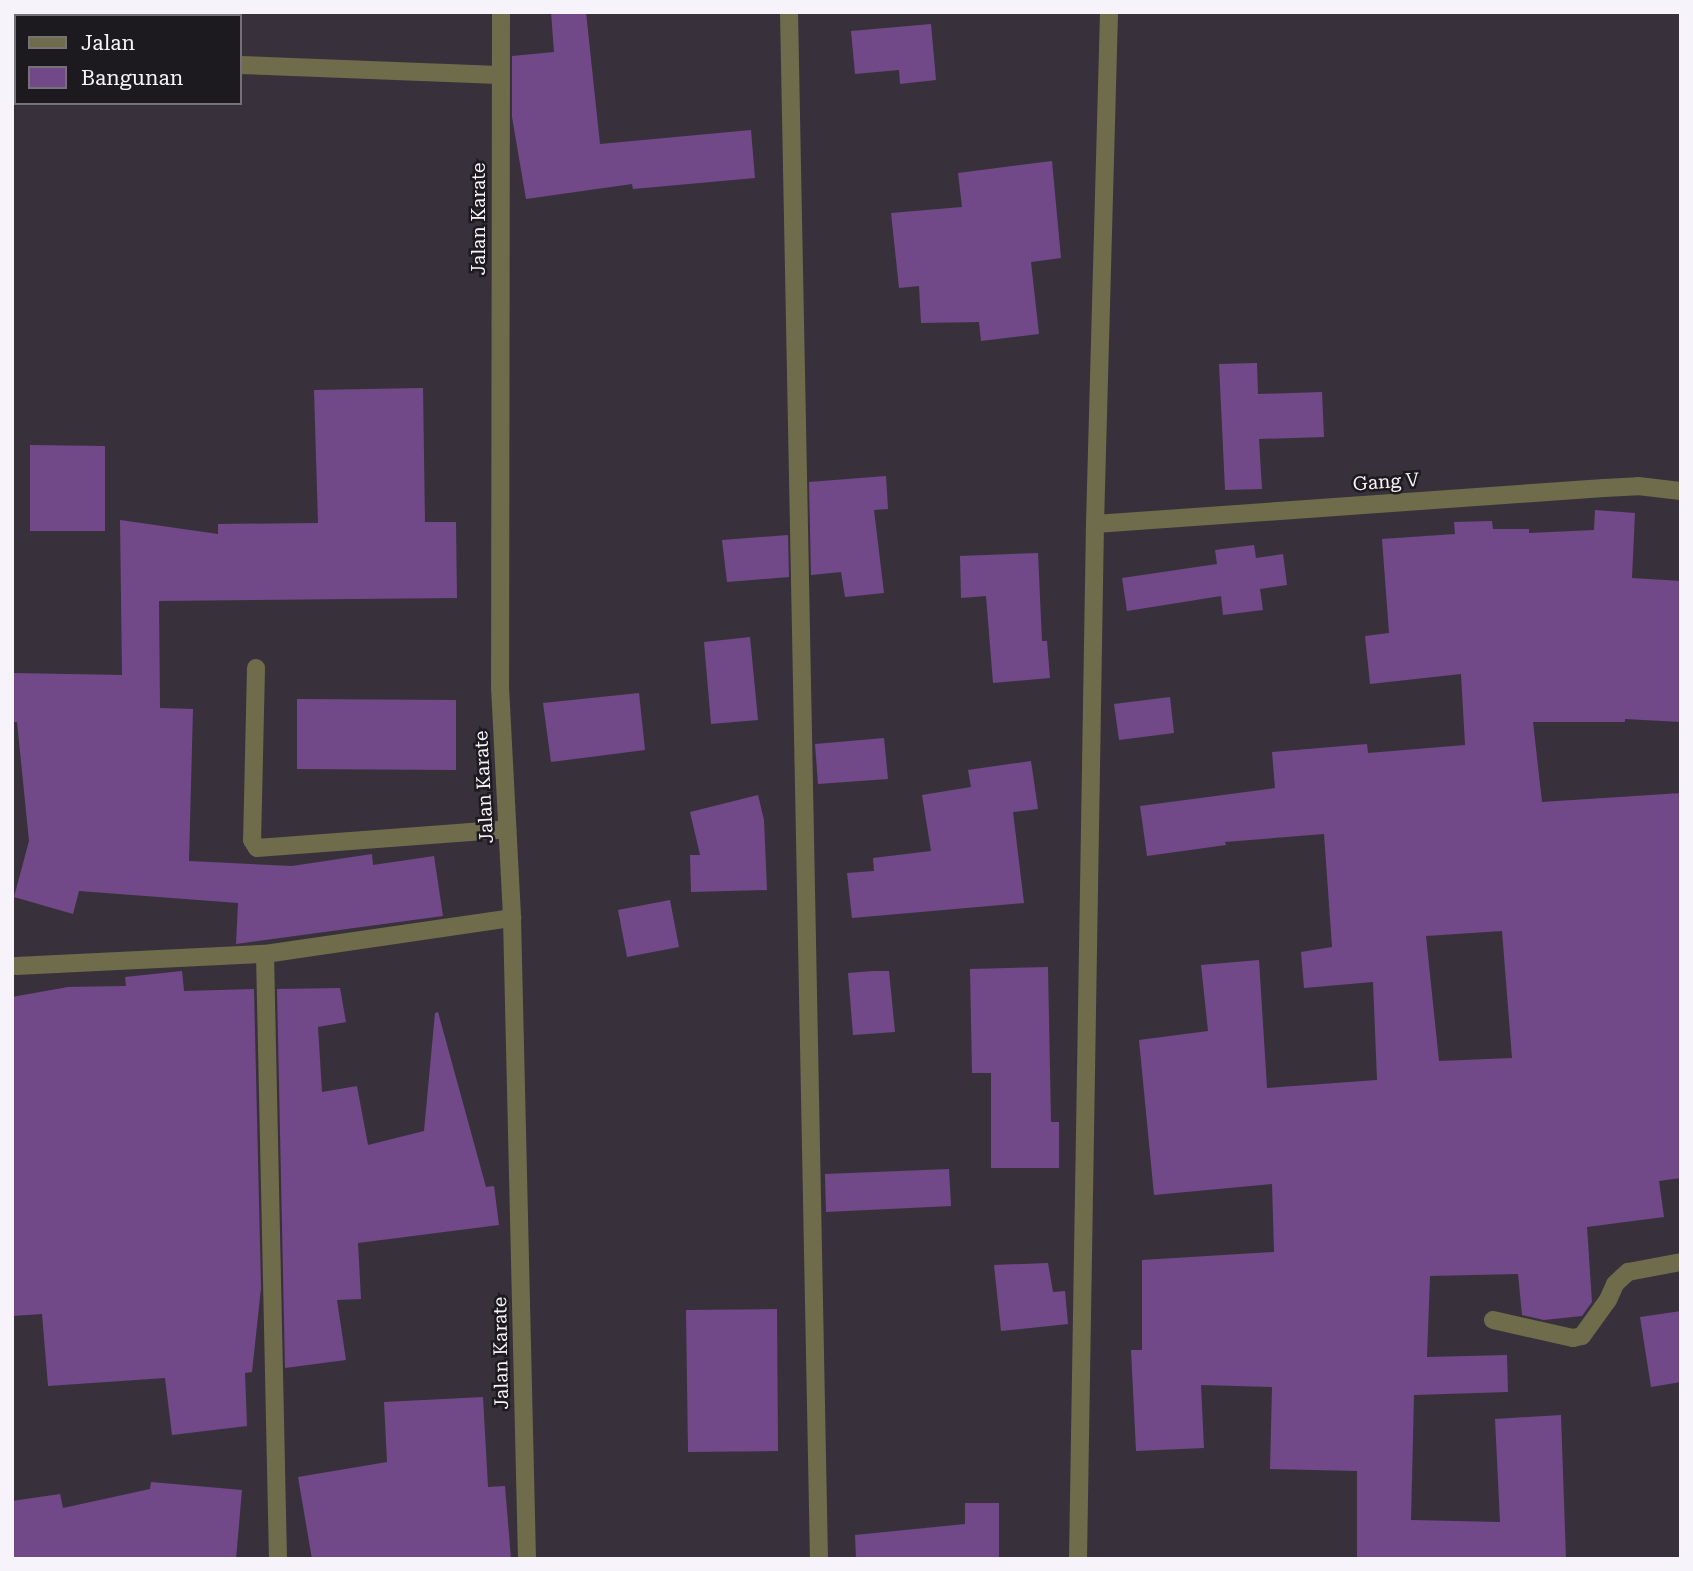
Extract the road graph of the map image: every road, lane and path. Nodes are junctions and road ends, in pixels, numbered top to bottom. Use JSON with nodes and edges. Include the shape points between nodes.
{"nodes":[{"id":1,"x":501,"y":12,"type":"edge"},
{"id":2,"x":789,"y":12,"type":"edge"},
{"id":3,"x":1109,"y":12,"type":"edge"},
{"id":4,"x":242,"y":65,"type":"edge"},
{"id":5,"x":499,"y":75,"type":"junction"},
{"id":6,"x":1681,"y":491,"type":"edge"},
{"id":7,"x":1095,"y":524,"type":"junction"},
{"id":8,"x":256,"y":668,"type":"dead end"},
{"id":9,"x":508,"y":829,"type":"junction"},
{"id":10,"x":512,"y":918,"type":"junction"},
{"id":11,"x":265,"y":954,"type":"junction"},
{"id":12,"x":16,"y":966,"type":"dead end"},
{"id":13,"x":1681,"y":1262,"type":"edge"},
{"id":14,"x":1493,"y":1320,"type":"dead end"},
{"id":15,"x":278,"y":1559,"type":"edge"},
{"id":16,"x":527,"y":1559,"type":"edge"},
{"id":17,"x":819,"y":1559,"type":"edge"},
{"id":18,"x":1078,"y":1559,"type":"edge"}],
"edges":[{"from":1,"to":5,"type":"street","name":"Jalan Karate"},
{"from":2,"to":17,"type":"street"},
{"from":3,"to":7,"type":"street"},
{"from":4,"to":5,"type":"street"},
{"from":5,"to":9,"type":"street","name":"Jalan Karate","via":[[500,673]]},
{"from":6,"to":7,"type":"street","name":"Gang V","via":[[1638,486]]},
{"from":7,"to":18,"type":"street"},
{"from":8,"to":9,"type":"street","via":[[252,840],[257,849]]},
{"from":9,"to":10,"type":"street","name":"Jalan Karate"},
{"from":10,"to":11,"type":"street"},
{"from":10,"to":16,"type":"street","name":"Jalan Karate"},
{"from":11,"to":12,"type":"street"},
{"from":11,"to":15,"type":"street"},
{"from":13,"to":14,"type":"street","via":[[1628,1272],[1615,1284],[1582,1336],[1573,1338]]}]}
